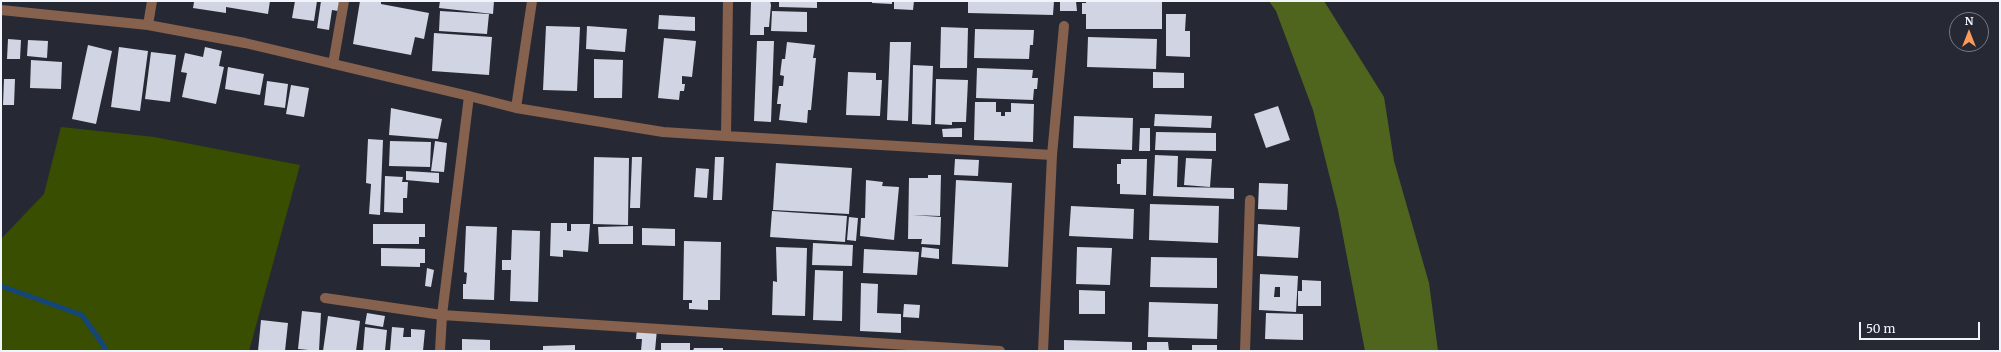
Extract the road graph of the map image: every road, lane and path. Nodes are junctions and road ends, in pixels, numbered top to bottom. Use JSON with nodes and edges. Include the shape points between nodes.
{"nodes":[{"id":1,"x":152,"y":1,"type":"edge"},
{"id":2,"x":344,"y":1,"type":"edge"},
{"id":3,"x":532,"y":1,"type":"edge"},
{"id":4,"x":728,"y":1,"type":"edge"},
{"id":5,"x":1,"y":10,"type":"edge"},
{"id":6,"x":148,"y":25,"type":"junction"},
{"id":7,"x":1064,"y":26,"type":"dead end"},
{"id":8,"x":333,"y":64,"type":"junction"},
{"id":9,"x":469,"y":96,"type":"junction"},
{"id":10,"x":516,"y":108,"type":"junction"},
{"id":11,"x":726,"y":136,"type":"junction"},
{"id":12,"x":1052,"y":155,"type":"junction"},
{"id":13,"x":1250,"y":200,"type":"dead end"},
{"id":14,"x":325,"y":298,"type":"dead end"},
{"id":15,"x":442,"y":315,"type":"junction"},
{"id":16,"x":440,"y":351,"type":"edge"},
{"id":17,"x":1000,"y":351,"type":"edge"},
{"id":18,"x":1043,"y":351,"type":"edge"},
{"id":19,"x":1245,"y":351,"type":"edge"}],
"edges":[{"from":1,"to":6,"type":"street"},
{"from":2,"to":8,"type":"street"},
{"from":3,"to":10,"type":"street"},
{"from":4,"to":11,"type":"street"},
{"from":5,"to":6,"type":"street"},
{"from":6,"to":8,"type":"street","via":[[245,43]]},
{"from":7,"to":12,"type":"street"},
{"from":8,"to":9,"type":"street"},
{"from":9,"to":10,"type":"street"},
{"from":9,"to":15,"type":"street"},
{"from":10,"to":11,"type":"street","via":[[663,132]]},
{"from":11,"to":12,"type":"street"},
{"from":12,"to":18,"type":"street"},
{"from":13,"to":19,"type":"street"},
{"from":14,"to":15,"type":"street"},
{"from":15,"to":16,"type":"street"},
{"from":15,"to":17,"type":"street"}]}
